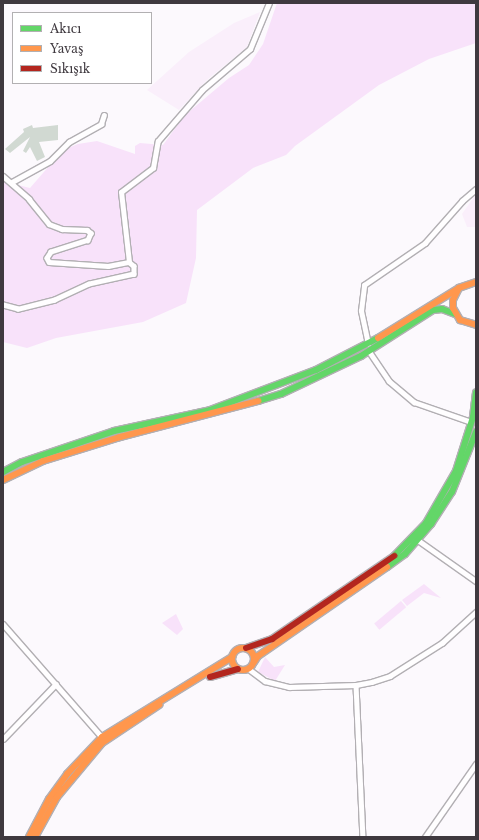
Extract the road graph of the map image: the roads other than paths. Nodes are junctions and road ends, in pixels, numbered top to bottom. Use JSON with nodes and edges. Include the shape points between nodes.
{"nodes":[{"id":1,"x":269,"y":3,"type":"edge"},
{"id":2,"x":104,"y":115,"type":"dead end"},
{"id":3,"x":3,"y":176,"type":"edge"},
{"id":4,"x":12,"y":182,"type":"junction"},
{"id":5,"x":476,"y":189,"type":"edge"},
{"id":6,"x":129,"y":262,"type":"junction"},
{"id":7,"x":476,"y":282,"type":"edge"},
{"id":8,"x":459,"y":288,"type":"junction"},
{"id":9,"x":3,"y":305,"type":"edge"},
{"id":10,"x":455,"y":314,"type":"junction"},
{"id":11,"x":475,"y":326,"type":"edge"},
{"id":12,"x":368,"y":347,"type":"junction"},
{"id":13,"x":476,"y":392,"type":"edge"},
{"id":14,"x":471,"y":422,"type":"junction"},
{"id":15,"x":476,"y":432,"type":"edge"},
{"id":16,"x":3,"y":472,"type":"edge"},
{"id":17,"x":3,"y":480,"type":"edge"},
{"id":18,"x":418,"y":540,"type":"junction"},
{"id":19,"x":476,"y":581,"type":"edge"},
{"id":20,"x":476,"y":612,"type":"edge"},
{"id":21,"x":3,"y":624,"type":"edge"},
{"id":22,"x":246,"y":648,"type":"junction"},
{"id":23,"x":232,"y":656,"type":"junction"},
{"id":24,"x":254,"y":662,"type":"junction"},
{"id":25,"x":249,"y":668,"type":"junction"},
{"id":26,"x":238,"y":669,"type":"junction"},
{"id":27,"x":56,"y":684,"type":"junction"},
{"id":28,"x":356,"y":685,"type":"junction"},
{"id":29,"x":102,"y":737,"type":"junction"},
{"id":30,"x":3,"y":739,"type":"edge"},
{"id":31,"x":476,"y":764,"type":"edge"},
{"id":32,"x":28,"y":837,"type":"edge"},
{"id":33,"x":34,"y":837,"type":"edge"},
{"id":34,"x":363,"y":837,"type":"edge"},
{"id":35,"x":425,"y":837,"type":"edge"}],
"edges":[{"from":1,"to":6,"type":"street","via":[[250,49],[202,90],[158,141],[153,168],[121,192]]},
{"from":2,"to":4,"type":"street","via":[[101,124],[69,142],[50,161]]},
{"from":3,"to":4,"type":"street"},
{"from":4,"to":6,"type":"street","via":[[49,224],[62,229],[87,230],[91,233],[88,240],[51,252],[48,258],[50,262],[108,266]]},
{"from":5,"to":12,"type":"street","via":[[425,243],[364,285],[361,311]]},
{"from":6,"to":9,"type":"street","via":[[134,266],[134,274],[128,277],[89,284],[55,300],[18,309]]},
{"from":7,"to":8,"type":"street"},
{"from":8,"to":10,"type":"street","via":[[453,300]]},
{"from":8,"to":12,"type":"street"},
{"from":10,"to":11,"type":"street","via":[[460,320]]},
{"from":10,"to":12,"type":"street","via":[[442,308],[433,310]]},
{"from":12,"to":14,"type":"street","via":[[389,381],[414,402]]},
{"from":12,"to":16,"type":"street","via":[[316,370],[210,410],[114,431],[22,462]]},
{"from":12,"to":17,"type":"street","via":[[281,394],[231,410],[120,437],[43,461]]},
{"from":13,"to":14,"type":"street"},
{"from":14,"to":22,"type":"street","via":[[456,471],[442,500],[402,549],[371,574],[272,639]]},
{"from":15,"to":18,"type":"street","via":[[452,492]]},
{"from":18,"to":19,"type":"street"},
{"from":18,"to":24,"type":"street","via":[[380,574],[258,656]]},
{"from":20,"to":28,"type":"street","via":[[442,643],[409,666],[390,676]]},
{"from":21,"to":27,"type":"street"},
{"from":22,"to":23,"type":"street","via":[[235,650]]},
{"from":22,"to":24,"type":"street","via":[[253,655]]},
{"from":23,"to":26,"type":"street","via":[[232,664]]},
{"from":23,"to":29,"type":"street","via":[[223,665],[127,719]]},
{"from":24,"to":25,"type":"street"},
{"from":25,"to":26,"type":"street"},
{"from":25,"to":28,"type":"street","via":[[265,681],[289,687]]},
{"from":26,"to":33,"type":"street","via":[[198,682],[130,722],[102,744],[57,797]]},
{"from":27,"to":29,"type":"street"},
{"from":27,"to":30,"type":"street"},
{"from":28,"to":34,"type":"street"},
{"from":29,"to":32,"type":"street","via":[[67,774],[49,799]]},
{"from":31,"to":35,"type":"street"}]}
